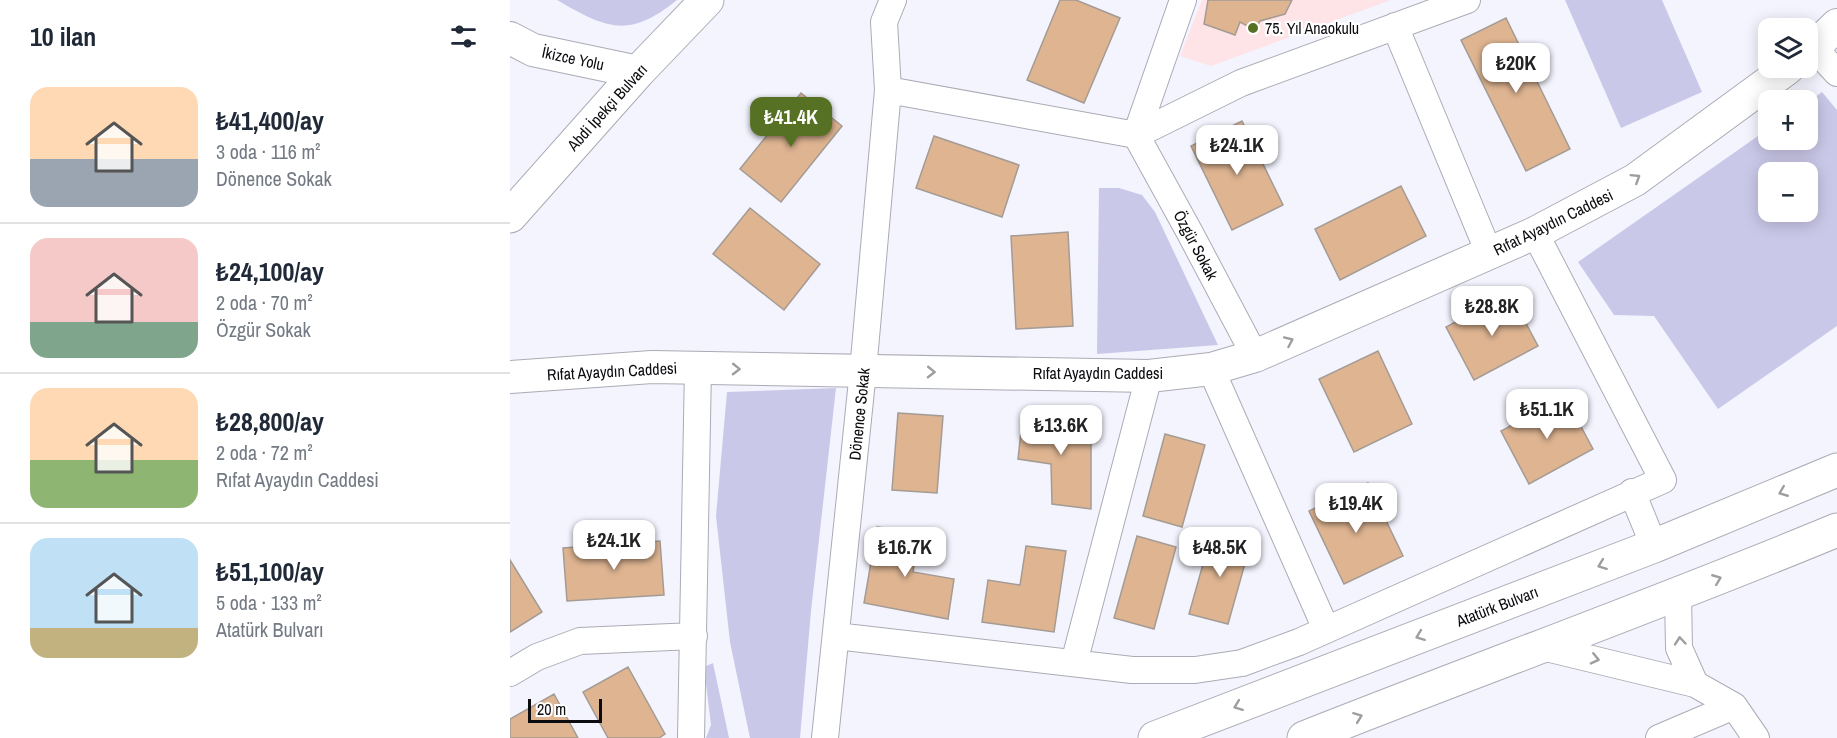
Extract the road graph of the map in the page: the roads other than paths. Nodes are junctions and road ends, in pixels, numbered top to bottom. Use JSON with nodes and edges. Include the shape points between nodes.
{"nodes":[{"id":1,"x":707,"y":0,"type":"edge"},
{"id":2,"x":893,"y":0,"type":"edge"},
{"id":3,"x":1183,"y":0,"type":"edge"},
{"id":4,"x":1467,"y":0,"type":"edge"},
{"id":5,"x":1837,"y":25,"type":"edge"},
{"id":6,"x":1395,"y":26,"type":"junction"},
{"id":7,"x":510,"y":38,"type":"edge"},
{"id":8,"x":1818,"y":43,"type":"edge"},
{"id":9,"x":1818,"y":56,"type":"edge"},
{"id":10,"x":638,"y":72,"type":"junction"},
{"id":11,"x":1837,"y":73,"type":"edge"},
{"id":12,"x":1774,"y":78,"type":"edge"},
{"id":13,"x":888,"y":90,"type":"junction"},
{"id":14,"x":1136,"y":135,"type":"junction"},
{"id":15,"x":510,"y":216,"type":"edge"},
{"id":16,"x":1535,"y":233,"type":"junction"},
{"id":17,"x":1489,"y":254,"type":"junction"},
{"id":18,"x":1255,"y":356,"type":"junction"},
{"id":19,"x":698,"y":368,"type":"junction"},
{"id":20,"x":1211,"y":369,"type":"junction"},
{"id":21,"x":863,"y":371,"type":"junction"},
{"id":22,"x":1149,"y":376,"type":"junction"},
{"id":23,"x":510,"y":377,"type":"edge"},
{"id":24,"x":1837,"y":470,"type":"edge"},
{"id":25,"x":1632,"y":492,"type":"junction"},
{"id":26,"x":1837,"y":530,"type":"edge"},
{"id":27,"x":1654,"y":546,"type":"junction"},
{"id":28,"x":1678,"y":595,"type":"junction"},
{"id":29,"x":1326,"y":629,"type":"junction"},
{"id":30,"x":694,"y":636,"type":"junction"},
{"id":31,"x":836,"y":636,"type":"junction"},
{"id":32,"x":1538,"y":646,"type":"junction"},
{"id":33,"x":1074,"y":663,"type":"junction"},
{"id":34,"x":510,"y":673,"type":"edge"},
{"id":35,"x":1695,"y":684,"type":"junction"},
{"id":36,"x":1734,"y":706,"type":"junction"},
{"id":37,"x":691,"y":738,"type":"edge"},
{"id":38,"x":825,"y":738,"type":"edge"},
{"id":39,"x":1155,"y":738,"type":"edge"},
{"id":40,"x":1304,"y":738,"type":"edge"},
{"id":41,"x":1659,"y":738,"type":"edge"},
{"id":42,"x":1756,"y":738,"type":"edge"}],
"edges":[{"from":1,"to":10,"type":"main road","name":"Abdi İpekçi Bulvarı"},
{"from":2,"to":13,"type":"street","name":"Dönence Sokak","via":[[884,22]]},
{"from":3,"to":14,"type":"street"},
{"from":4,"to":6,"type":"street"},
{"from":5,"to":8,"type":"street"},
{"from":6,"to":14,"type":"street","via":[[1241,83]]},
{"from":6,"to":17,"type":"street"},
{"from":7,"to":10,"type":"street","name":"İkizce Yolu","via":[[534,50]]},
{"from":9,"to":11,"type":"street"},
{"from":10,"to":15,"type":"main road","name":"Abdi İpekçi Bulvarı"},
{"from":16,"to":12,"type":"street","name":"Rıfat Ayaydın Caddesi","one_way":true,"via":[[1635,180]]},
{"from":13,"to":14,"type":"street"},
{"from":13,"to":21,"type":"street","name":"Dönence Sokak"},
{"from":14,"to":18,"type":"street","name":"Özgür Sokak"},
{"from":16,"to":17,"type":"street","name":"Rıfat Ayaydın Caddesi"},
{"from":16,"to":25,"type":"street","via":[[1663,480]]},
{"from":18,"to":17,"type":"street","name":"Rıfat Ayaydın Caddesi","one_way":true},
{"from":18,"to":20,"type":"street","name":"Rıfat Ayaydın Caddesi"},
{"from":19,"to":21,"type":"street","name":"Rıfat Ayaydın Caddesi","one_way":true},
{"from":19,"to":23,"type":"street","name":"Rıfat Ayaydın Caddesi","via":[[652,367]]},
{"from":19,"to":30,"type":"street"},
{"from":20,"to":22,"type":"street","name":"Rıfat Ayaydın Caddesi"},
{"from":20,"to":29,"type":"street"},
{"from":21,"to":22,"type":"street","name":"Rıfat Ayaydın Caddesi","one_way":true},
{"from":21,"to":31,"type":"street","name":"Dönence Sokak"},
{"from":22,"to":33,"type":"street"},
{"from":24,"to":27,"type":"main road","name":"Atatürk Bulvarı","one_way":true},
{"from":25,"to":27,"type":"street"},
{"from":25,"to":29,"type":"street"},
{"from":28,"to":26,"type":"main road","one_way":true},
{"from":27,"to":39,"type":"main road","name":"Atatürk Bulvarı","one_way":true},
{"from":28,"to":32,"type":"main road"},
{"from":35,"to":28,"type":"street","one_way":true,"via":[[1679,648]]},
{"from":29,"to":33,"type":"street","via":[[1242,663],[1195,670],[1132,670]]},
{"from":30,"to":34,"type":"street","via":[[580,641],[537,657]]},
{"from":30,"to":37,"type":"street"},
{"from":31,"to":33,"type":"street"},
{"from":31,"to":38,"type":"street","name":"Dönence Sokak"},
{"from":32,"to":35,"type":"street","one_way":true},
{"from":40,"to":32,"type":"main road","one_way":true},
{"from":35,"to":36,"type":"street"},
{"from":36,"to":41,"type":"street"},
{"from":36,"to":42,"type":"street"}]}
